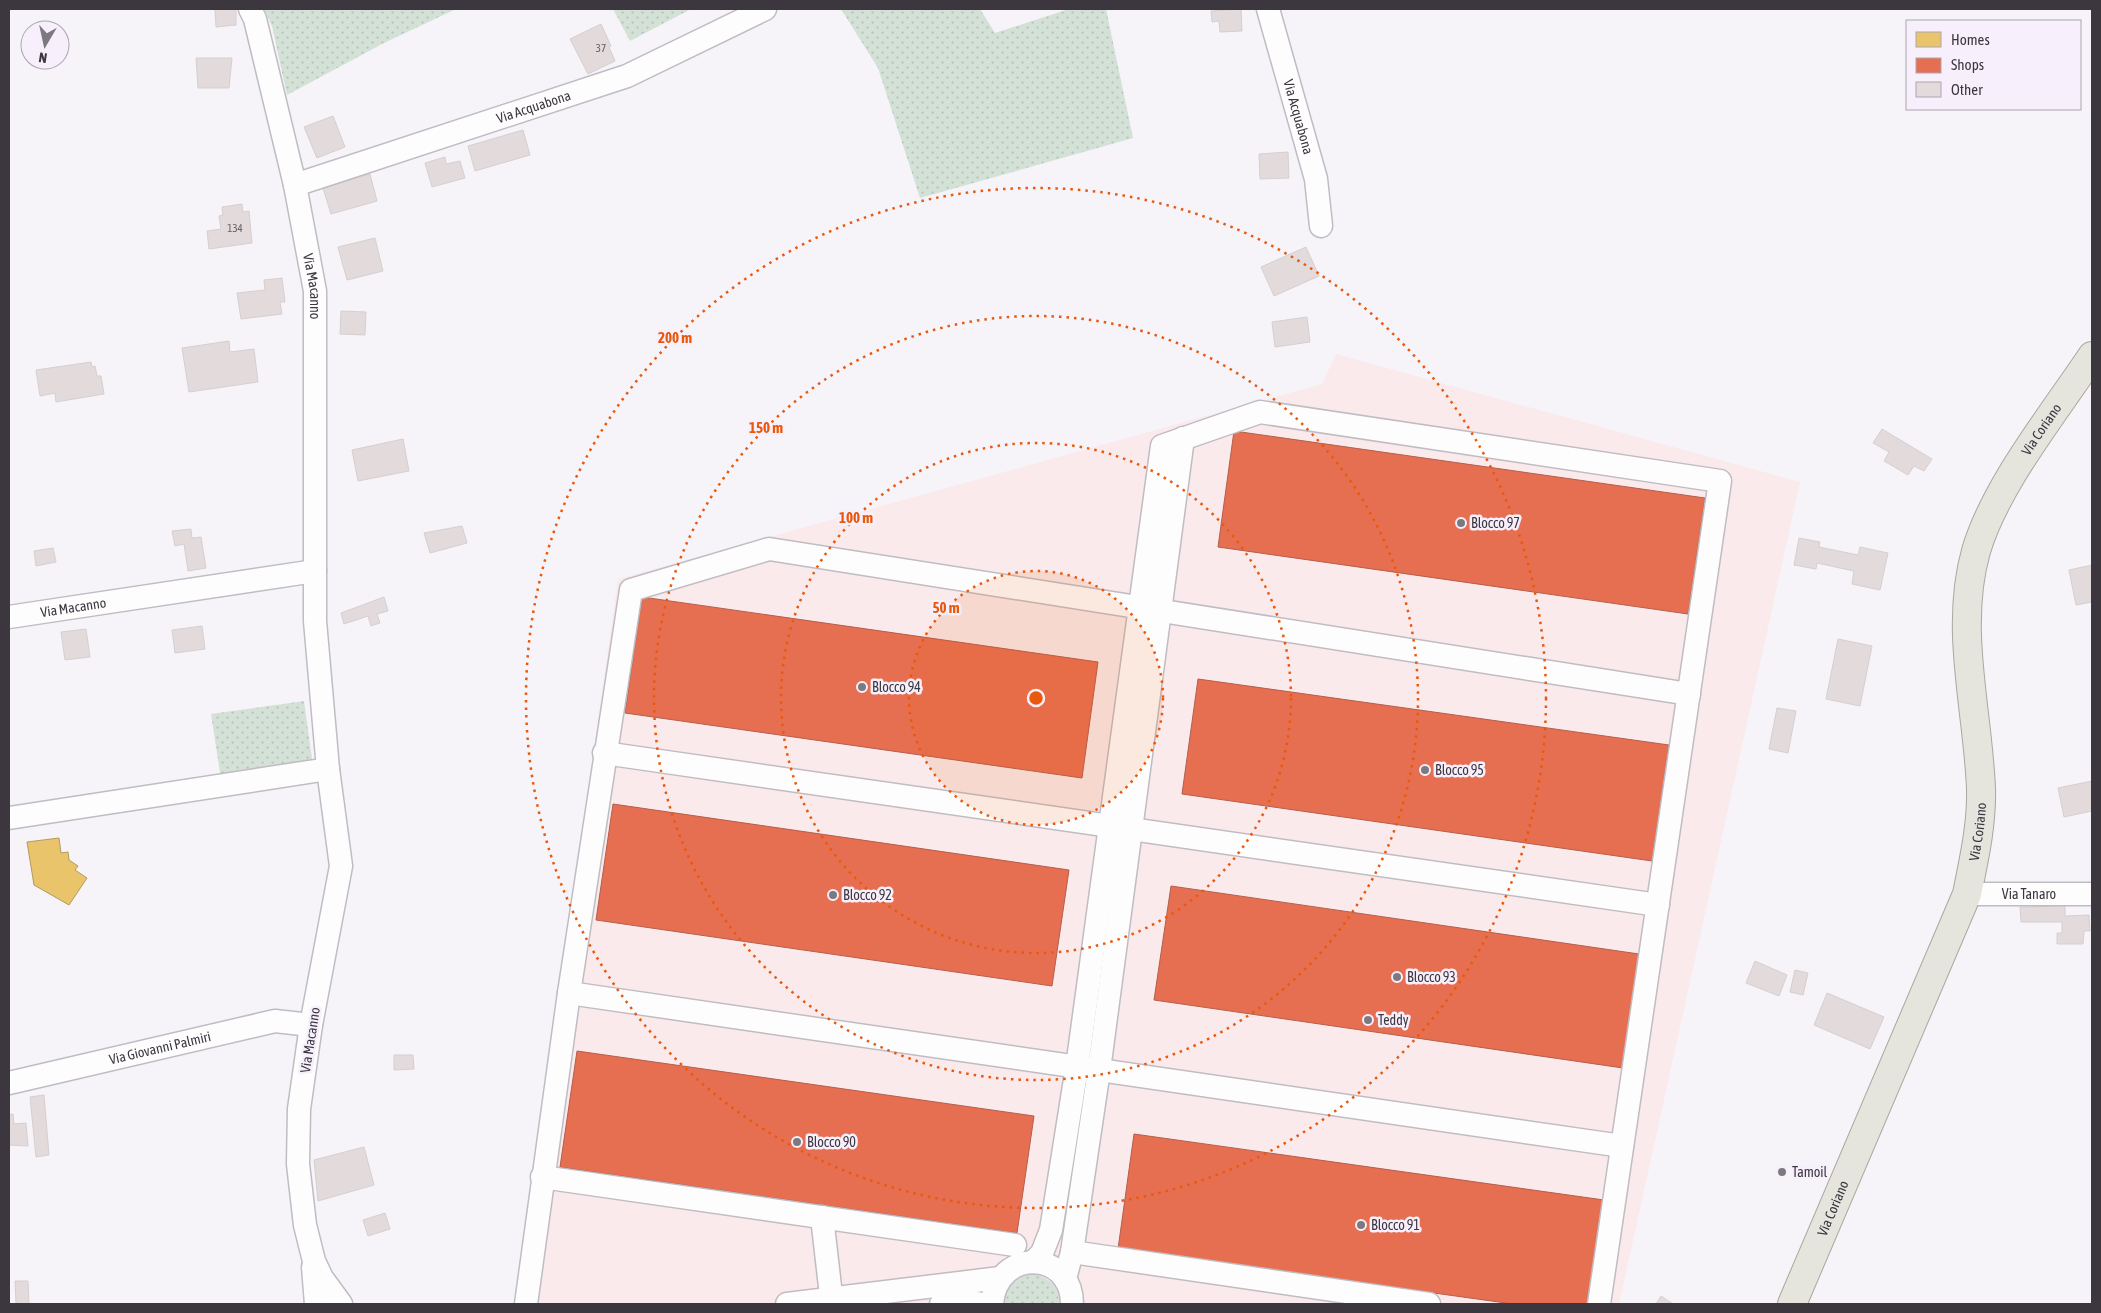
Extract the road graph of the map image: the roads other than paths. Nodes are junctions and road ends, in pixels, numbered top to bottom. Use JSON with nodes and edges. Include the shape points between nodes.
{"nodes":[{"id":1,"x":250,"y":9,"type":"edge"},
{"id":2,"x":765,"y":9,"type":"edge"},
{"id":3,"x":1268,"y":9,"type":"edge"},
{"id":4,"x":295,"y":185,"type":"junction"},
{"id":5,"x":1321,"y":226,"type":"dead end"},
{"id":6,"x":2092,"y":356,"type":"edge"},
{"id":7,"x":1183,"y":438,"type":"junction"},
{"id":8,"x":315,"y":571,"type":"junction"},
{"id":9,"x":1150,"y":609,"type":"junction"},
{"id":10,"x":9,"y":617,"type":"edge"},
{"id":11,"x":1689,"y":694,"type":"junction"},
{"id":12,"x":604,"y":753,"type":"junction"},
{"id":13,"x":328,"y":769,"type":"junction"},
{"id":14,"x":9,"y":818,"type":"edge"},
{"id":15,"x":1121,"y":827,"type":"junction"},
{"id":16,"x":1967,"y":894,"type":"junction"},
{"id":17,"x":2092,"y":894,"type":"edge"},
{"id":18,"x":1658,"y":905,"type":"junction"},
{"id":19,"x":569,"y":993,"type":"junction"},
{"id":20,"x":311,"y":1025,"type":"junction"},
{"id":21,"x":1088,"y":1068,"type":"junction"},
{"id":22,"x":9,"y":1083,"type":"edge"},
{"id":23,"x":1622,"y":1146,"type":"junction"},
{"id":24,"x":542,"y":1176,"type":"junction"},
{"id":25,"x":822,"y":1217,"type":"junction"},
{"id":26,"x":1015,"y":1245,"type":"dead end"},
{"id":27,"x":1072,"y":1252,"type":"junction"},
{"id":28,"x":314,"y":1262,"type":"junction"},
{"id":29,"x":1033,"y":1262,"type":"junction"},
{"id":30,"x":1000,"y":1278,"type":"junction"},
{"id":31,"x":1065,"y":1279,"type":"junction"},
{"id":32,"x":832,"y":1301,"type":"edge"},
{"id":33,"x":316,"y":1304,"type":"edge"},
{"id":34,"x":341,"y":1304,"type":"edge"},
{"id":35,"x":526,"y":1304,"type":"edge"},
{"id":36,"x":786,"y":1304,"type":"edge"},
{"id":37,"x":941,"y":1304,"type":"edge"},
{"id":38,"x":983,"y":1304,"type":"edge"},
{"id":39,"x":992,"y":1304,"type":"edge"},
{"id":40,"x":1072,"y":1304,"type":"edge"},
{"id":41,"x":1429,"y":1304,"type":"edge"},
{"id":42,"x":1599,"y":1304,"type":"edge"},
{"id":43,"x":1792,"y":1304,"type":"edge"}],
"edges":[{"from":1,"to":4,"type":"street","name":"Via Macanno"},
{"from":2,"to":4,"type":"street","name":"Via Acquabona","via":[[627,76]]},
{"from":3,"to":5,"type":"street","name":"Via Acquabona","via":[[1316,179]]},
{"from":4,"to":8,"type":"street","name":"Via Macanno","via":[[314,291]]},
{"from":6,"to":16,"type":"main road","name":"Via Coriano","via":[[2003,488],[1976,551],[1966,621],[1981,790],[1978,843]]},
{"from":7,"to":9,"type":"street"},
{"from":7,"to":9,"type":"street","via":[[1162,446]]},
{"from":7,"to":11,"type":"street","via":[[1260,412],[1720,481]]},
{"from":8,"to":10,"type":"street","name":"Via Macanno"},
{"from":8,"to":13,"type":"street","name":"Via Macanno","via":[[315,621]]},
{"from":9,"to":11,"type":"street"},
{"from":9,"to":12,"type":"street","via":[[769,549],[631,590]]},
{"from":9,"to":15,"type":"street"},
{"from":11,"to":18,"type":"street"},
{"from":12,"to":15,"type":"street"},
{"from":12,"to":19,"type":"street"},
{"from":13,"to":14,"type":"street"},
{"from":13,"to":20,"type":"street","name":"Via Macanno","via":[[341,866]]},
{"from":15,"to":18,"type":"street"},
{"from":15,"to":21,"type":"street"},
{"from":16,"to":17,"type":"street","name":"Via Tanaro"},
{"from":16,"to":43,"type":"main road","name":"Via Coriano"},
{"from":18,"to":23,"type":"street"},
{"from":19,"to":21,"type":"street"},
{"from":19,"to":24,"type":"street"},
{"from":20,"to":22,"type":"street","name":"Via Giovanni Palmiri","via":[[275,1021]]},
{"from":20,"to":28,"type":"street","name":"Via Macanno","via":[[299,1109],[298,1164],[305,1225]]},
{"from":21,"to":23,"type":"street"},
{"from":21,"to":27,"type":"street"},
{"from":21,"to":29,"type":"street","via":[[1051,1230],[1042,1253]]},
{"from":23,"to":42,"type":"street"},
{"from":24,"to":25,"type":"street"},
{"from":24,"to":35,"type":"street"},
{"from":25,"to":26,"type":"street"},
{"from":25,"to":32,"type":"street"},
{"from":27,"to":31,"type":"street"},
{"from":27,"to":41,"type":"street"},
{"from":28,"to":33,"type":"street"},
{"from":28,"to":34,"type":"street","name":"Via Macanno"},
{"from":29,"to":30,"type":"street","via":[[1009,1269]]},
{"from":29,"to":31,"type":"street","via":[[1046,1264]]},
{"from":30,"to":32,"type":"street"},
{"from":30,"to":39,"type":"street"},
{"from":31,"to":40,"type":"street","via":[[1071,1290]]},
{"from":32,"to":36,"type":"street"},
{"from":37,"to":38,"type":"street","via":[[964,1301]]}]}
